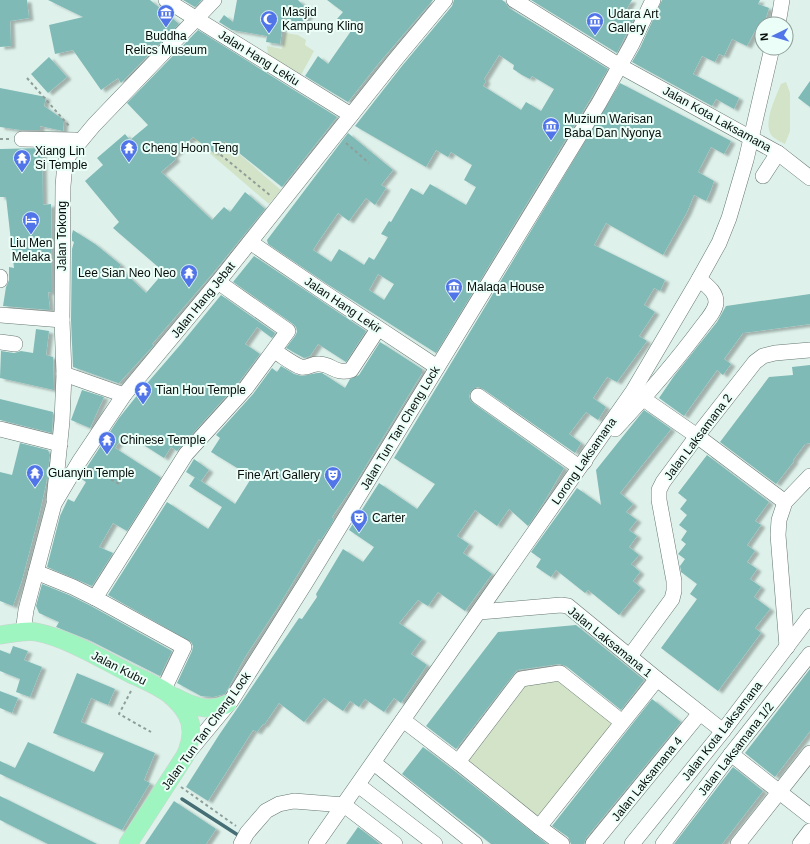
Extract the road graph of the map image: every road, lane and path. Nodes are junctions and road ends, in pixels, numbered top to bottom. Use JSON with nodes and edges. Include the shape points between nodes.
{"nodes":[{"id":1,"x":166,"y":0,"type":"edge"},
{"id":2,"x":214,"y":0,"type":"edge"},
{"id":3,"x":445,"y":0,"type":"edge"},
{"id":4,"x":514,"y":0,"type":"edge"},
{"id":5,"x":653,"y":0,"type":"edge"},
{"id":6,"x":782,"y":0,"type":"edge"},
{"id":7,"x":779,"y":16,"type":"edge"},
{"id":8,"x":196,"y":19,"type":"junction"},
{"id":9,"x":770,"y":56,"type":"edge"},
{"id":10,"x":620,"y":66,"type":"junction"},
{"id":11,"x":27,"y":78,"type":"dead end"},
{"id":12,"x":351,"y":115,"type":"junction"},
{"id":13,"x":751,"y":138,"type":"junction"},
{"id":14,"x":22,"y":139,"type":"dead end"},
{"id":15,"x":344,"y":141,"type":"dead end"},
{"id":16,"x":76,"y":142,"type":"junction"},
{"id":17,"x":216,"y":151,"type":"dead end"},
{"id":18,"x":778,"y":153,"type":"junction"},
{"id":19,"x":369,"y":163,"type":"dead end"},
{"id":20,"x":763,"y":176,"type":"dead end"},
{"id":21,"x":810,"y":178,"type":"edge"},
{"id":22,"x":281,"y":204,"type":"junction"},
{"id":23,"x":250,"y":242,"type":"junction"},
{"id":24,"x":699,"y":279,"type":"junction"},
{"id":25,"x":218,"y":282,"type":"junction"},
{"id":26,"x":0,"y":315,"type":"edge"},
{"id":27,"x":62,"y":320,"type":"junction"},
{"id":28,"x":378,"y":329,"type":"junction"},
{"id":29,"x":0,"y":342,"type":"edge"},
{"id":30,"x":15,"y":344,"type":"dead end"},
{"id":31,"x":810,"y":350,"type":"edge"},
{"id":32,"x":274,"y":351,"type":"junction"},
{"id":33,"x":437,"y":368,"type":"junction"},
{"id":34,"x":64,"y":374,"type":"junction"},
{"id":35,"x":124,"y":395,"type":"junction"},
{"id":36,"x":638,"y":395,"type":"junction"},
{"id":37,"x":478,"y":396,"type":"dead end"},
{"id":38,"x":0,"y":429,"type":"edge"},
{"id":39,"x":697,"y":436,"type":"junction"},
{"id":40,"x":60,"y":444,"type":"junction"},
{"id":41,"x":78,"y":462,"type":"junction"},
{"id":42,"x":579,"y":467,"type":"junction"},
{"id":43,"x":810,"y":476,"type":"edge"},
{"id":44,"x":121,"y":485,"type":"dead end"},
{"id":45,"x":785,"y":502,"type":"junction"},
{"id":46,"x":54,"y":504,"type":"junction"},
{"id":47,"x":36,"y":572,"type":"junction"},
{"id":48,"x":95,"y":598,"type":"junction"},
{"id":49,"x":479,"y":612,"type":"junction"},
{"id":50,"x":810,"y":616,"type":"edge"},
{"id":51,"x":22,"y":632,"type":"junction"},
{"id":52,"x":0,"y":635,"type":"edge"},
{"id":53,"x":787,"y":647,"type":"junction"},
{"id":54,"x":810,"y":654,"type":"edge"},
{"id":55,"x":630,"y":656,"type":"junction"},
{"id":56,"x":656,"y":679,"type":"junction"},
{"id":57,"x":133,"y":688,"type":"dead end"},
{"id":58,"x":166,"y":692,"type":"junction"},
{"id":59,"x":227,"y":704,"type":"junction"},
{"id":60,"x":700,"y":713,"type":"junction"},
{"id":61,"x":403,"y":720,"type":"junction"},
{"id":62,"x":622,"y":722,"type":"junction"},
{"id":63,"x":723,"y":731,"type":"junction"},
{"id":64,"x":151,"y":732,"type":"dead end"},
{"id":65,"x":810,"y":753,"type":"edge"},
{"id":66,"x":731,"y":754,"type":"junction"},
{"id":67,"x":185,"y":756,"type":"junction"},
{"id":68,"x":458,"y":762,"type":"junction"},
{"id":69,"x":374,"y":763,"type":"junction"},
{"id":70,"x":170,"y":779,"type":"junction"},
{"id":71,"x":358,"y":785,"type":"junction"},
{"id":72,"x":779,"y":792,"type":"junction"},
{"id":73,"x":344,"y":805,"type":"junction"},
{"id":74,"x":810,"y":816,"type":"edge"},
{"id":75,"x":539,"y":827,"type":"junction"},
{"id":76,"x":810,"y":831,"type":"edge"},
{"id":77,"x":244,"y":839,"type":"edge"},
{"id":78,"x":128,"y":844,"type":"edge"},
{"id":79,"x":316,"y":844,"type":"edge"},
{"id":80,"x":395,"y":844,"type":"edge"},
{"id":81,"x":435,"y":844,"type":"edge"},
{"id":82,"x":475,"y":844,"type":"edge"},
{"id":83,"x":562,"y":844,"type":"edge"},
{"id":84,"x":594,"y":844,"type":"edge"},
{"id":85,"x":632,"y":844,"type":"edge"},
{"id":86,"x":663,"y":844,"type":"edge"},
{"id":87,"x":738,"y":844,"type":"edge"},
{"id":88,"x":800,"y":844,"type":"edge"}],
"edges":[{"from":1,"to":8,"type":"street","name":"Jalan Hang Lekiu"},
{"from":2,"to":8,"type":"street","name":"Jalan Tokong"},
{"from":3,"to":12,"type":"street","name":"Jalan Hang Jebat"},
{"from":4,"to":10,"type":"street","name":"Jalan Kota Laksamana"},
{"from":5,"to":10,"type":"street","name":"Jalan Tun Tan Cheng Lock"},
{"from":6,"to":7,"type":"street"},
{"from":8,"to":12,"type":"street","name":"Jalan Hang Lekiu"},
{"from":8,"to":16,"type":"street","name":"Jalan Tokong"},
{"from":9,"to":13,"type":"street","name":"Lorong Laksamana"},
{"from":10,"to":13,"type":"street","name":"Jalan Kota Laksamana"},
{"from":10,"to":33,"type":"street","name":"Jalan Tun Tan Cheng Lock","via":[[563,164]]},
{"from":11,"to":16,"type":"path","via":[[78,135]]},
{"from":12,"to":22,"type":"street","name":"Jalan Hang Jebat"},
{"from":13,"to":18,"type":"street","name":"Jalan Kota Laksamana"},
{"from":13,"to":24,"type":"street","name":"Lorong Laksamana","via":[[729,218],[719,243]]},
{"from":14,"to":16,"type":"street"},
{"from":15,"to":19,"type":"path"},
{"from":16,"to":27,"type":"street","name":"Jalan Tokong","via":[[68,155],[64,171]]},
{"from":17,"to":22,"type":"path"},
{"from":18,"to":20,"type":"street"},
{"from":18,"to":21,"type":"street","name":"Jalan Kota Laksamana"},
{"from":22,"to":23,"type":"street","name":"Jalan Hang Jebat"},
{"from":23,"to":25,"type":"street","name":"Jalan Hang Jebat"},
{"from":23,"to":28,"type":"street","name":"Jalan Hang Lekir"},
{"from":24,"to":36,"type":"street","name":"Lorong Laksamana"},
{"from":24,"to":36,"type":"street","via":[[714,294],[716,303],[712,312],[682,352]]},
{"from":25,"to":32,"type":"street","via":[[288,331]]},
{"from":25,"to":35,"type":"street","name":"Jalan Hang Jebat"},
{"from":26,"to":27,"type":"street"},
{"from":27,"to":34,"type":"street","name":"Jalan Tokong"},
{"from":28,"to":32,"type":"street","via":[[351,370],[343,372],[320,363],[306,368],[300,367]]},
{"from":28,"to":33,"type":"street","name":"Jalan Hang Lekir"},
{"from":29,"to":30,"type":"street"},
{"from":31,"to":39,"type":"street","name":"Jalan Laksamana 2","via":[[775,353],[755,362]]},
{"from":32,"to":48,"type":"street","via":[[246,388],[186,454]]},
{"from":33,"to":59,"type":"street","name":"Jalan Tun Tan Cheng Lock","via":[[306,582]]},
{"from":34,"to":35,"type":"street"},
{"from":34,"to":40,"type":"street","name":"Jalan Tokong"},
{"from":35,"to":41,"type":"street","name":"Jalan Hang Jebat"},
{"from":36,"to":39,"type":"street"},
{"from":36,"to":42,"type":"street","name":"Lorong Laksamana"},
{"from":37,"to":42,"type":"street"},
{"from":38,"to":40,"type":"street"},
{"from":39,"to":45,"type":"street"},
{"from":39,"to":55,"type":"street","name":"Jalan Laksamana 2","via":[[659,490],[674,580],[672,599]]},
{"from":40,"to":46,"type":"street","name":"Jalan Tokong"},
{"from":41,"to":44,"type":"path"},
{"from":41,"to":46,"type":"street","name":"Jalan Hang Jebat"},
{"from":42,"to":49,"type":"street","name":"Lorong Laksamana"},
{"from":43,"to":45,"type":"street"},
{"from":45,"to":53,"type":"street","via":[[779,520],[778,535]]},
{"from":46,"to":47,"type":"street","name":"Jalan Hang Jebat"},
{"from":47,"to":48,"type":"street"},
{"from":47,"to":51,"type":"street","name":"Jalan Hang Jebat"},
{"from":48,"to":58,"type":"street","via":[[184,647]]},
{"from":49,"to":55,"type":"street","name":"Jalan Laksamana 1","via":[[568,606]]},
{"from":49,"to":61,"type":"street","name":"Lorong Laksamana"},
{"from":50,"to":53,"type":"street","name":"Jalan Kota Laksamana"},
{"from":51,"to":52,"type":"main road","name":"Jalan Kubu"},
{"from":51,"to":58,"type":"main road","name":"Jalan Kubu","via":[[55,637]]},
{"from":53,"to":63,"type":"street","name":"Jalan Kota Laksamana"},
{"from":54,"to":66,"type":"street","name":"Jalan Laksamana 1/2"},
{"from":55,"to":56,"type":"street","name":"Jalan Laksamana 1"},
{"from":56,"to":60,"type":"street","name":"Jalan Laksamana 1"},
{"from":56,"to":62,"type":"street"},
{"from":57,"to":64,"type":"path","via":[[119,714]]},
{"from":58,"to":59,"type":"main road","via":[[204,708],[213,709]]},
{"from":58,"to":67,"type":"main road","name":"Jalan Kubu","via":[[188,716],[191,737]]},
{"from":59,"to":67,"type":"street","name":"Jalan Tun Tan Cheng Lock"},
{"from":60,"to":63,"type":"street","name":"Jalan Laksamana 1"},
{"from":60,"to":84,"type":"street","name":"Jalan Laksamana 4"},
{"from":61,"to":68,"type":"street"},
{"from":61,"to":69,"type":"street","name":"Lorong Laksamana"},
{"from":62,"to":68,"type":"street","via":[[560,673],[521,679]]},
{"from":62,"to":75,"type":"street"},
{"from":63,"to":85,"type":"street","name":"Jalan Kota Laksamana"},
{"from":65,"to":72,"type":"street"},
{"from":66,"to":72,"type":"street"},
{"from":66,"to":86,"type":"street","name":"Jalan Laksamana 1/2"},
{"from":67,"to":70,"type":"main road","name":"Jalan Tun Tan Cheng Lock"},
{"from":68,"to":75,"type":"street"},
{"from":69,"to":71,"type":"street","name":"Lorong Laksamana"},
{"from":69,"to":82,"type":"street"},
{"from":70,"to":77,"type":"path"},
{"from":70,"to":78,"type":"main road","name":"Jalan Tun Tan Cheng Lock"},
{"from":71,"to":73,"type":"street","name":"Lorong Laksamana"},
{"from":71,"to":81,"type":"street"},
{"from":72,"to":74,"type":"street"},
{"from":72,"to":87,"type":"street"},
{"from":73,"to":77,"type":"street","via":[[294,801],[279,804],[266,811]]},
{"from":73,"to":79,"type":"street","name":"Lorong Laksamana"},
{"from":73,"to":80,"type":"street"},
{"from":75,"to":83,"type":"street"},
{"from":76,"to":88,"type":"street"}]}
